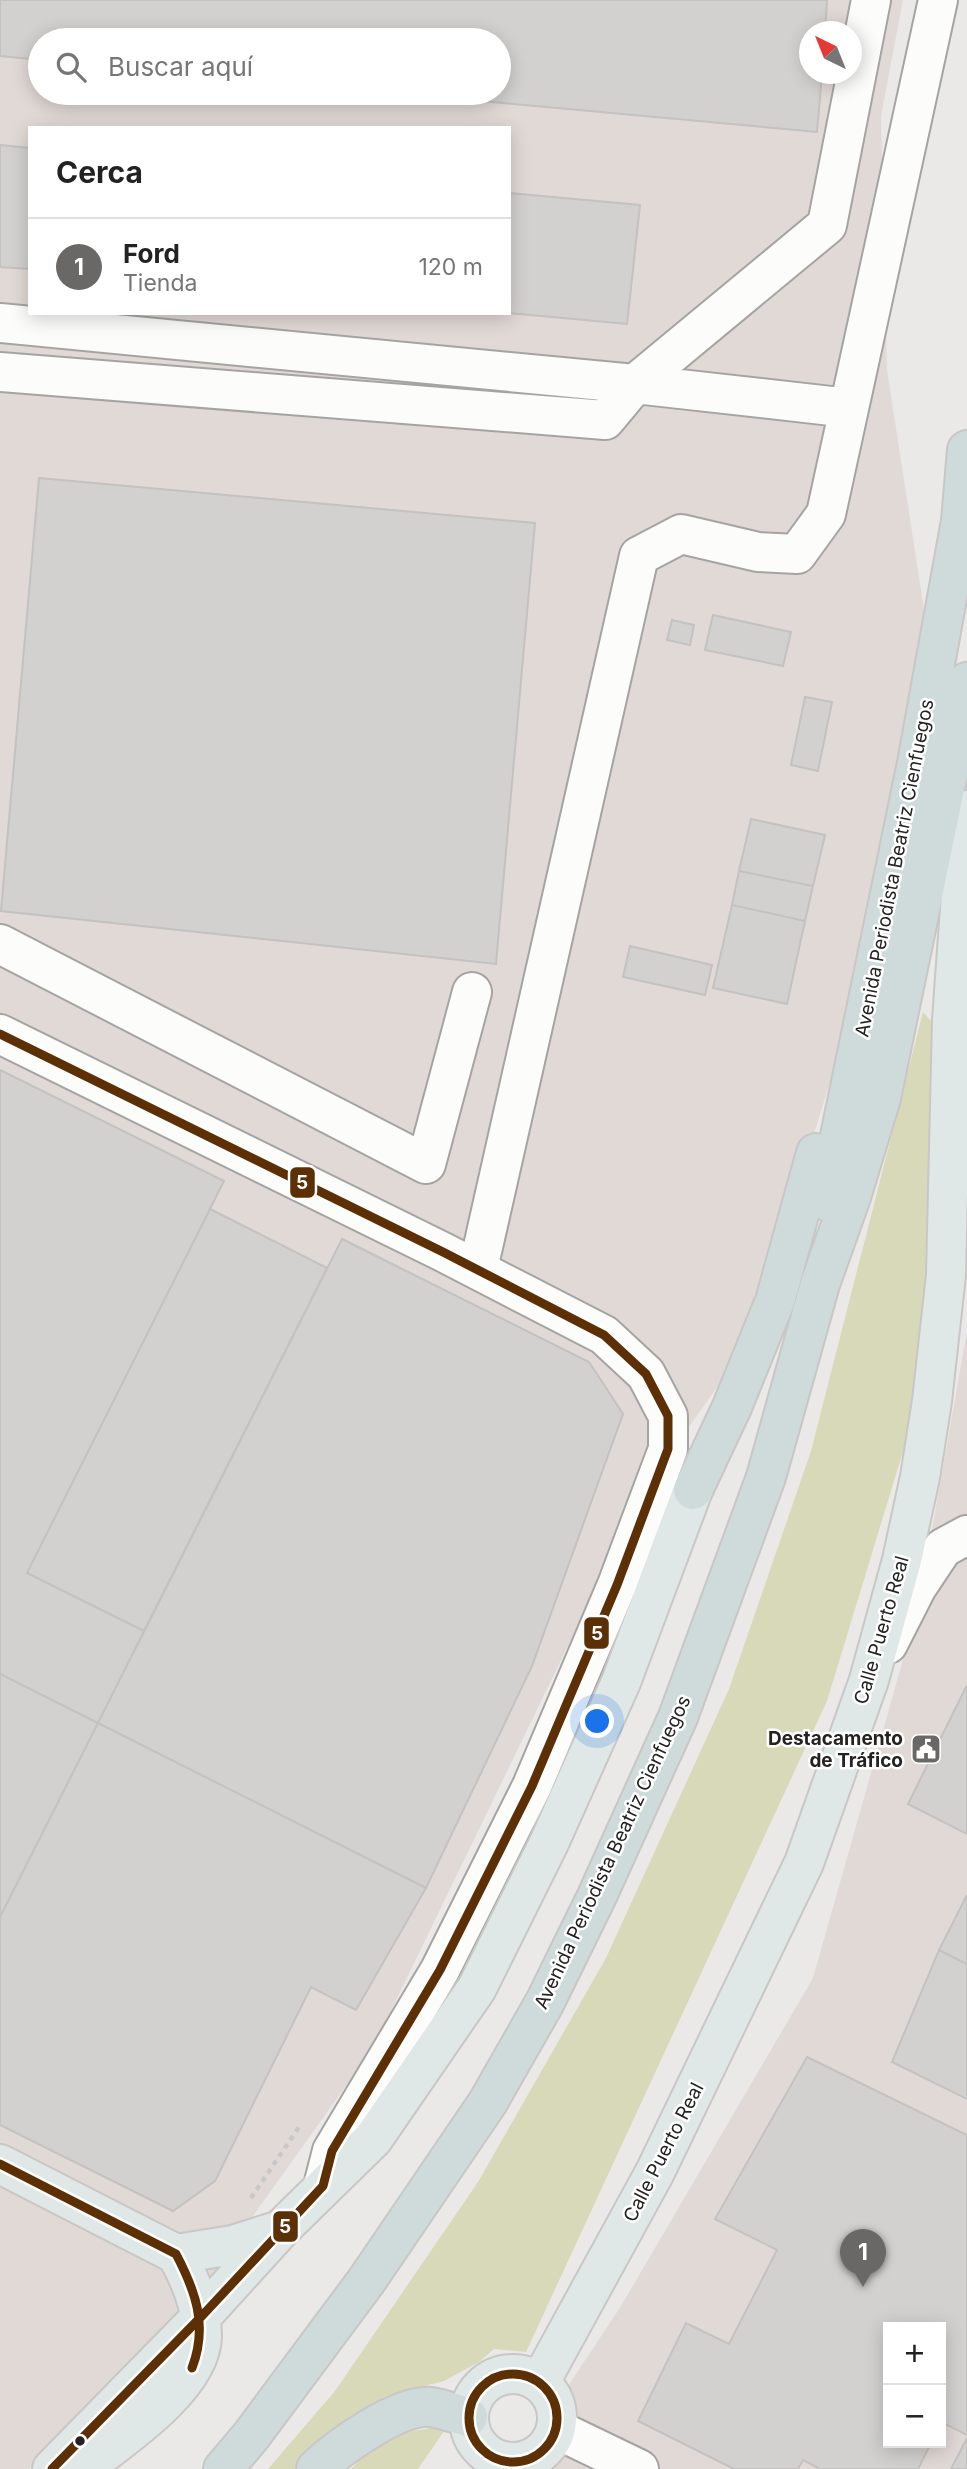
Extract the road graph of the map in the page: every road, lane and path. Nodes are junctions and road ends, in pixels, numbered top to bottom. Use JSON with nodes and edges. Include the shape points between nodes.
{"nodes":[{"id":1,"x":871,"y":0,"type":"edge"},
{"id":2,"x":938,"y":0,"type":"edge"},
{"id":3,"x":0,"y":323,"type":"edge"},
{"id":4,"x":0,"y":372,"type":"edge"},
{"id":5,"x":635,"y":384,"type":"junction"},
{"id":6,"x":849,"y":408,"type":"junction"},
{"id":7,"x":967,"y":450,"type":"edge"},
{"id":8,"x":967,"y":682,"type":"edge"},
{"id":9,"x":917,"y":763,"type":"junction"},
{"id":10,"x":967,"y":810,"type":"edge"},
{"id":11,"x":0,"y":944,"type":"edge"},
{"id":12,"x":472,"y":992,"type":"dead end"},
{"id":13,"x":0,"y":1034,"type":"edge"},
{"id":14,"x":959,"y":1061,"type":"edge"},
{"id":15,"x":478,"y":1269,"type":"junction"},
{"id":16,"x":820,"y":1284,"type":"junction"},
{"id":17,"x":693,"y":1490,"type":"joint"},
{"id":18,"x":967,"y":1535,"type":"edge"},
{"id":19,"x":869,"y":1680,"type":"junction"},
{"id":20,"x":302,"y":2122,"type":"dead end"},
{"id":21,"x":0,"y":2164,"type":"edge"},
{"id":22,"x":323,"y":2186,"type":"junction"},
{"id":23,"x":251,"y":2200,"type":"dead end"},
{"id":24,"x":280,"y":2230,"type":"junction"},
{"id":25,"x":176,"y":2254,"type":"junction"},
{"id":26,"x":200,"y":2318,"type":"junction"},
{"id":27,"x":540,"y":2382,"type":"junction"},
{"id":28,"x":468,"y":2417,"type":"junction"},
{"id":29,"x":556,"y":2429,"type":"junction"},
{"id":30,"x":487,"y":2463,"type":"edge"},
{"id":31,"x":52,"y":2469,"type":"edge"},
{"id":32,"x":82,"y":2469,"type":"edge"},
{"id":33,"x":223,"y":2469,"type":"edge"},
{"id":34,"x":316,"y":2469,"type":"edge"},
{"id":35,"x":639,"y":2469,"type":"edge"}],
"edges":[{"from":1,"to":5,"type":"street","via":[[827,225]]},
{"from":2,"to":6,"type":"street"},
{"from":3,"to":5,"type":"street"},
{"from":4,"to":5,"type":"street","via":[[605,421]]},
{"from":5,"to":6,"type":"street"},
{"from":6,"to":15,"type":"street","via":[[826,514],[797,554],[758,552],[681,534],[639,556]]},
{"from":7,"to":9,"type":"highway","name":"Avenida Periodista Beatriz Cienfuegos","via":[[961,521]]},
{"from":8,"to":16,"type":"highway","name":"Avenida Periodista Beatriz Cienfuegos","via":[[881,1098]]},
{"from":9,"to":16,"type":"highway","name":"Avenida Periodista Beatriz Cienfuegos","via":[[832,1175]]},
{"from":9,"to":17,"type":"highway","via":[[883,843],[823,1131],[775,1301]]},
{"from":10,"to":14,"type":"main road","name":"Calle Puerto Real"},
{"from":11,"to":12,"type":"street","via":[[426,1164]]},
{"from":13,"to":15,"type":"street"},
{"from":14,"to":19,"type":"main road","name":"Calle Puerto Real","via":[[946,1275],[920,1477]]},
{"from":15,"to":22,"type":"street","via":[[604,1335],[646,1374],[668,1416],[668,1449],[617,1585],[532,1786],[440,1970],[332,2151]]},
{"from":16,"to":33,"type":"highway","name":"Avenida Periodista Beatriz Cienfuegos","via":[[766,1478],[678,1717],[545,2002],[488,2102],[367,2280]]},
{"from":17,"to":22,"type":"main road","via":[[621,1682],[477,1988],[373,2139]]},
{"from":18,"to":19,"type":"street","via":[[943,1548]]},
{"from":19,"to":27,"type":"main road","name":"Calle Puerto Real","via":[[804,1863],[655,2172]]},
{"from":20,"to":23,"type":"path"},
{"from":21,"to":25,"type":"main road"},
{"from":22,"to":24,"type":"main road"},
{"from":24,"to":25,"type":"main road","via":[[233,2245]]},
{"from":24,"to":26,"type":"main road"},
{"from":25,"to":26,"type":"main road","via":[[187,2273]]},
{"from":26,"to":31,"type":"main road"},
{"from":26,"to":32,"type":"main road","via":[[203,2337],[194,2365],[172,2395]]},
{"from":27,"to":28,"type":"main road","via":[[528,2375],[500,2375],[477,2391]]},
{"from":27,"to":29,"type":"main road","via":[[555,2403]]},
{"from":28,"to":30,"type":"main road","via":[[469,2429]]},
{"from":28,"to":34,"type":"highway","via":[[429,2407],[405,2412],[370,2429]]},
{"from":29,"to":30,"type":"main road","via":[[550,2442],[530,2459]]},
{"from":29,"to":35,"type":"street"}]}
